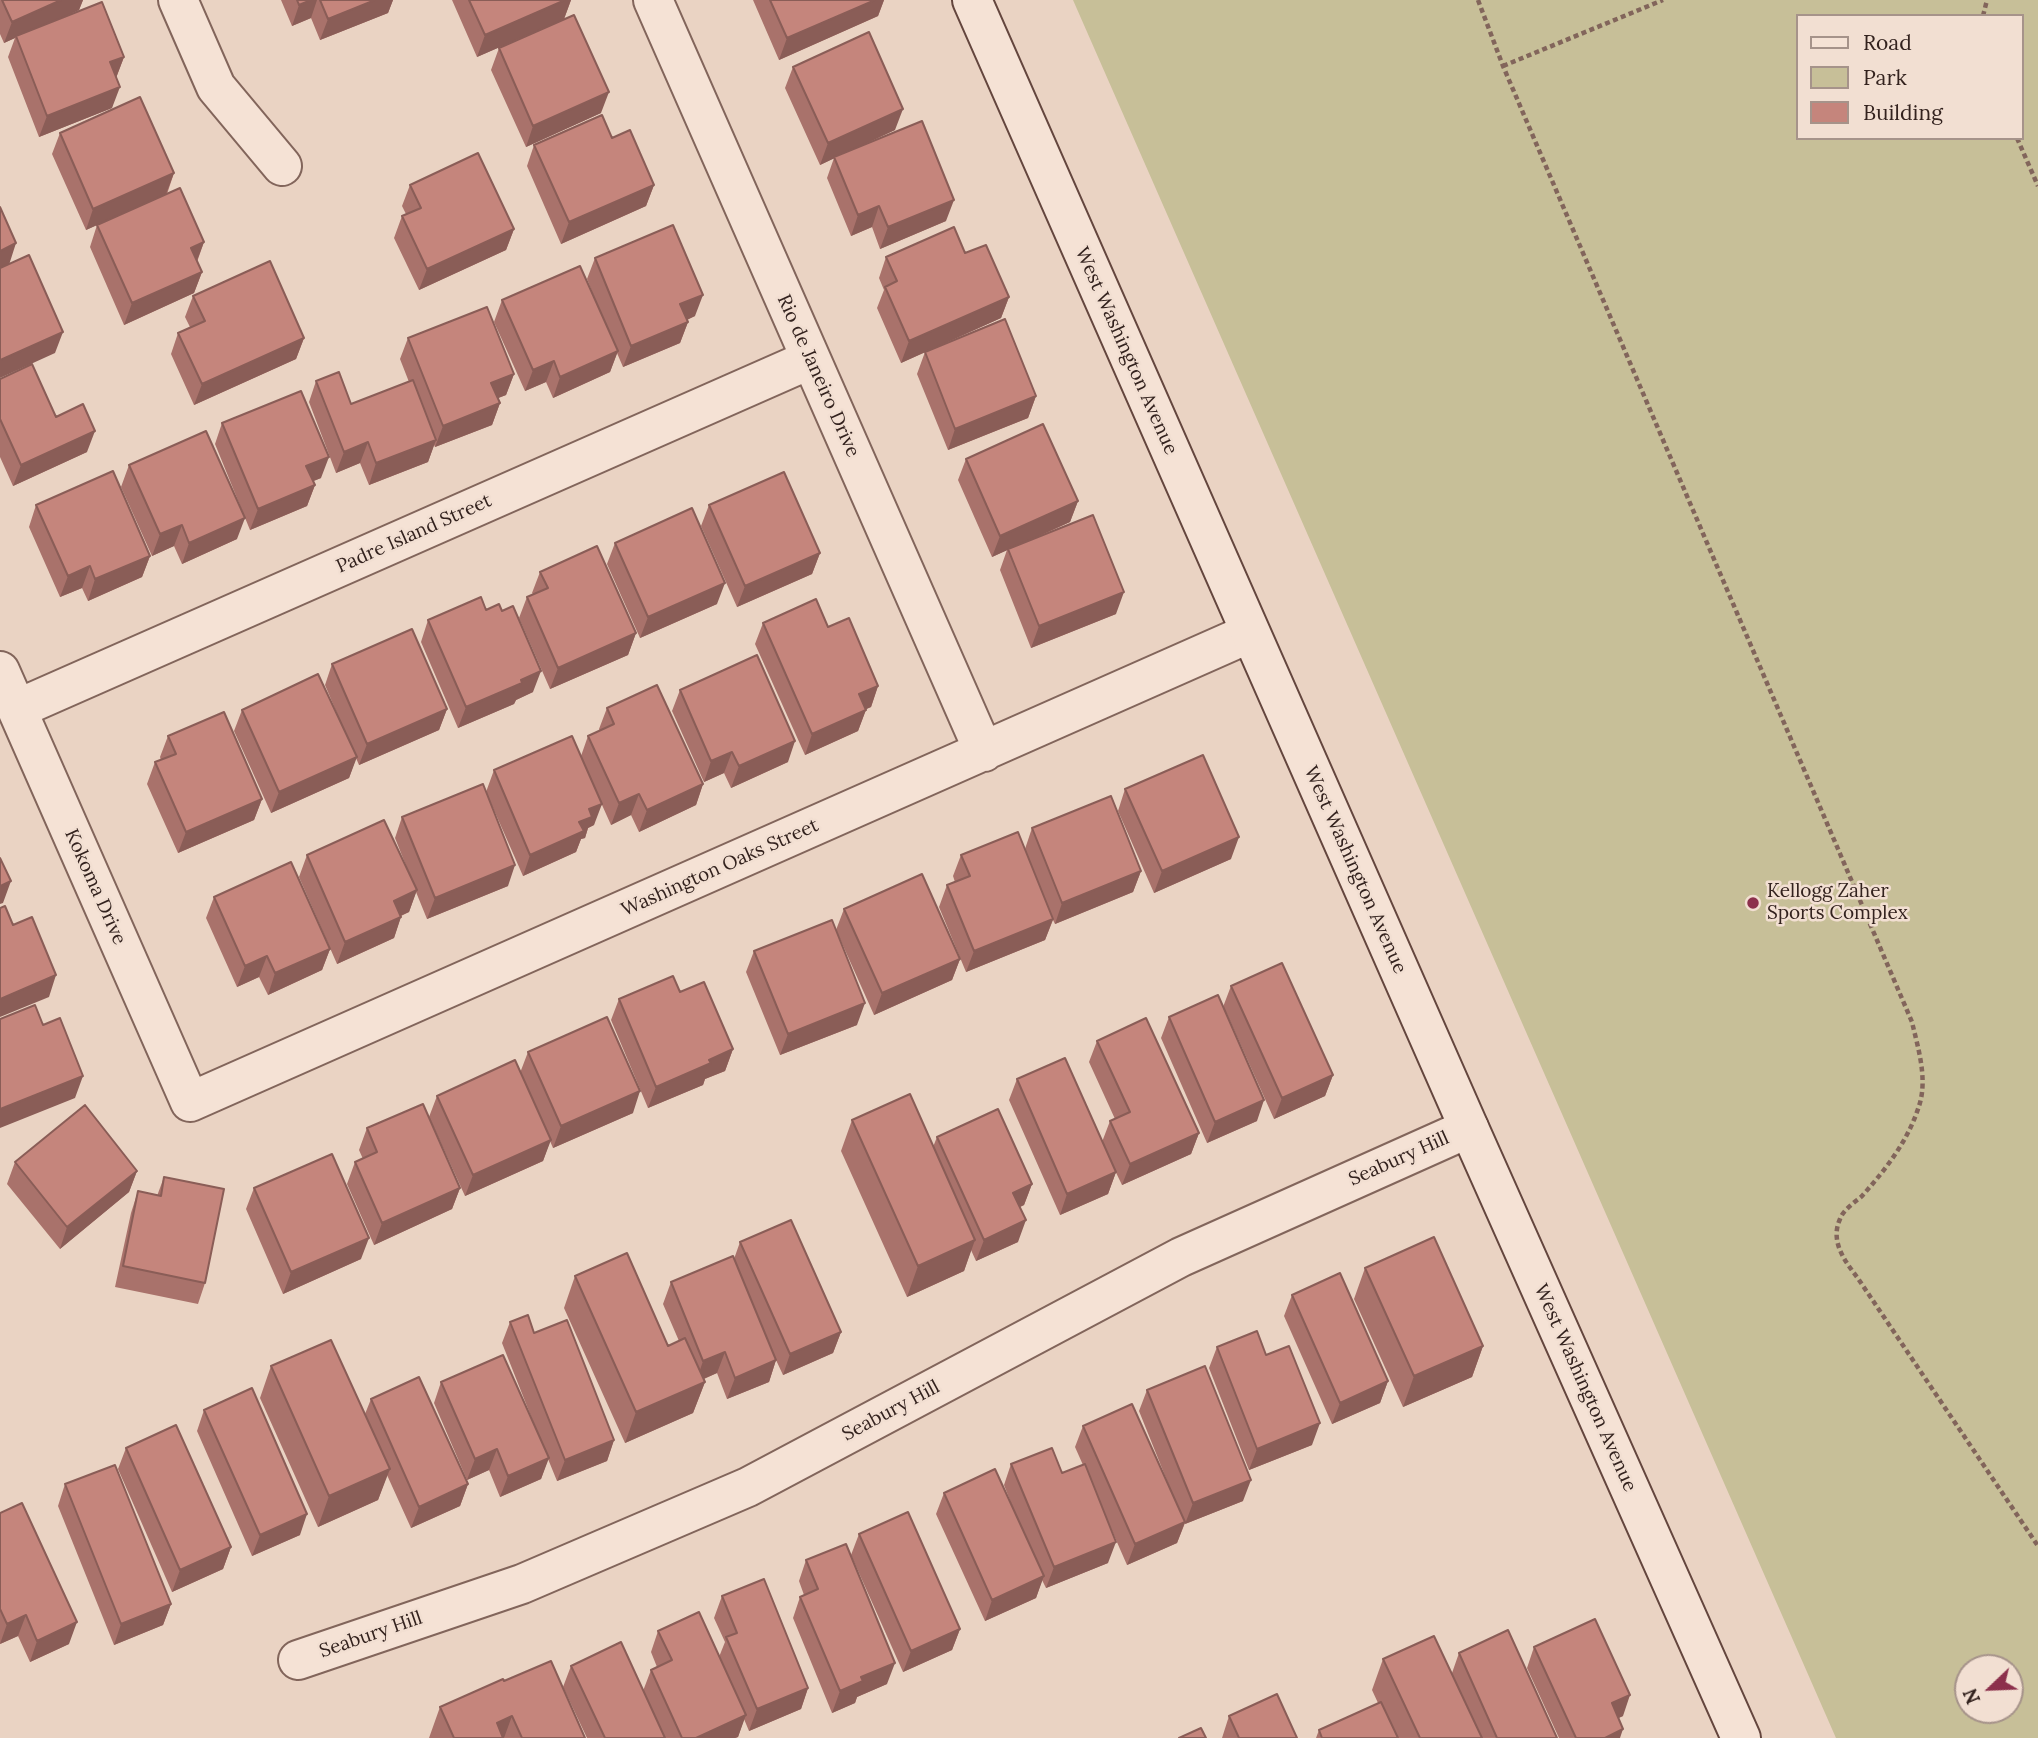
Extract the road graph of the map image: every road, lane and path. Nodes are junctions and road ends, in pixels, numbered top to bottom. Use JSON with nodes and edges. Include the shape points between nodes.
{"nodes":[{"id":1,"x":178,"y":0,"type":"edge"},
{"id":2,"x":653,"y":0,"type":"edge"},
{"id":3,"x":972,"y":0,"type":"edge"},
{"id":4,"x":1478,"y":0,"type":"edge"},
{"id":5,"x":1664,"y":0,"type":"edge"},
{"id":6,"x":1503,"y":66,"type":"junction"},
{"id":7,"x":2018,"y":140,"type":"edge"},
{"id":8,"x":282,"y":166,"type":"dead end"},
{"id":9,"x":2038,"y":187,"type":"edge"},
{"id":10,"x":810,"y":359,"type":"junction"},
{"id":11,"x":1250,"y":633,"type":"junction"},
{"id":12,"x":0,"y":671,"type":"edge"},
{"id":13,"x":17,"y":709,"type":"junction"},
{"id":14,"x":984,"y":752,"type":"junction"},
{"id":15,"x":190,"y":1102,"type":"joint"},
{"id":16,"x":1469,"y":1128,"type":"junction"},
{"id":17,"x":2038,"y":1546,"type":"edge"},
{"id":18,"x":298,"y":1660,"type":"dead end"},
{"id":19,"x":1741,"y":1738,"type":"edge"}],
"edges":[{"from":1,"to":8,"type":"street","via":[[216,87]]},
{"from":2,"to":10,"type":"street","name":"Rio de Janeiro Drive"},
{"from":3,"to":11,"type":"street","name":"West Washington Avenue"},
{"from":4,"to":6,"type":"path"},
{"from":5,"to":6,"type":"path"},
{"from":6,"to":17,"type":"path","via":[[1912,1021],[1922,1065],[1920,1104],[1890,1163],[1840,1217],[1836,1238],[1841,1257]]},
{"from":7,"to":9,"type":"path"},
{"from":10,"to":13,"type":"street","name":"Padre Island Street"},
{"from":10,"to":14,"type":"street","name":"Rio de Janeiro Drive"},
{"from":11,"to":14,"type":"street","name":"Washington Oaks Street"},
{"from":11,"to":16,"type":"street","name":"West Washington Avenue"},
{"from":12,"to":13,"type":"street","name":"Kokoma Drive"},
{"from":13,"to":15,"type":"street","name":"Kokoma Drive"},
{"from":14,"to":15,"type":"street","name":"Washington Oaks Street"},
{"from":16,"to":18,"type":"street","name":"Seabury Hill","via":[[1181,1257],[748,1487],[522,1584]]},
{"from":16,"to":19,"type":"street","name":"West Washington Avenue"}]}
